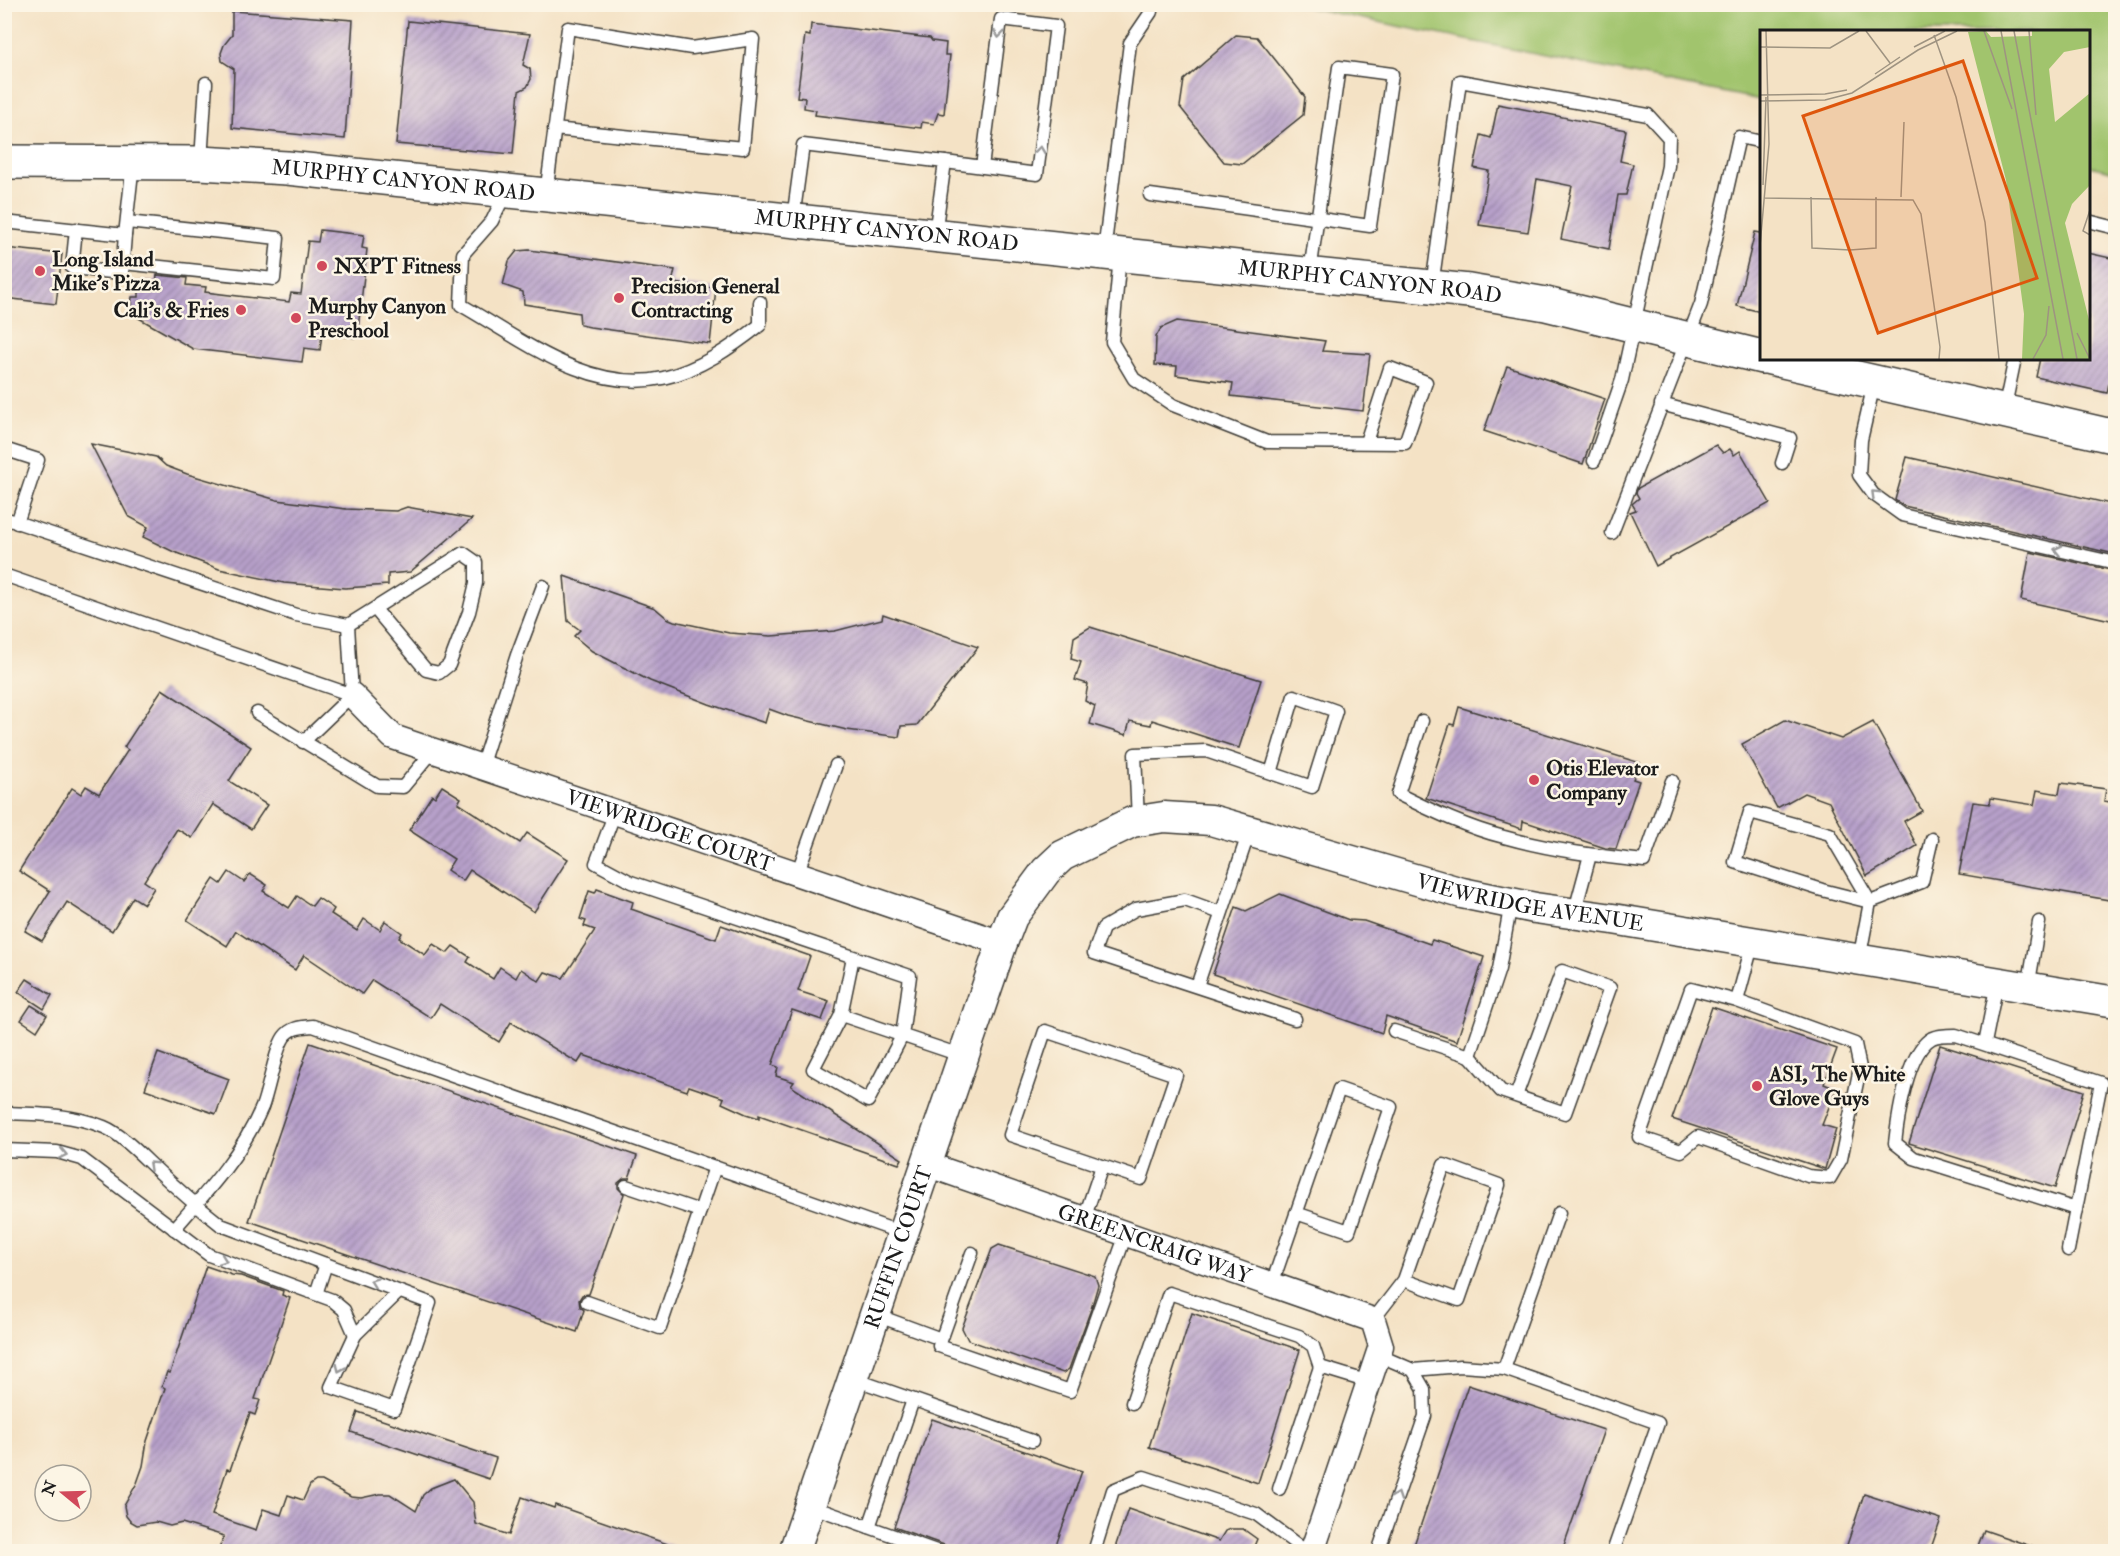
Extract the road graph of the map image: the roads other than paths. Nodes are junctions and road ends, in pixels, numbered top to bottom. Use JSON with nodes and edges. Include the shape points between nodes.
{"nodes":[{"id":1,"x":1151,"y":12,"type":"dead end"},
{"id":2,"x":206,"y":83,"type":"dead end"},
{"id":3,"x":555,"y":129,"type":"junction"},
{"id":4,"x":1760,"y":142,"type":"edge"},
{"id":5,"x":4,"y":162,"type":"edge"},
{"id":6,"x":133,"y":162,"type":"junction"},
{"id":7,"x":945,"y":162,"type":"junction"},
{"id":8,"x":200,"y":163,"type":"junction"},
{"id":9,"x":982,"y":167,"type":"junction"},
{"id":10,"x":507,"y":190,"type":"junction"},
{"id":11,"x":546,"y":195,"type":"junction"},
{"id":12,"x":1150,"y":195,"type":"dead end"},
{"id":13,"x":1318,"y":219,"type":"junction"},
{"id":14,"x":793,"y":220,"type":"junction"},
{"id":15,"x":4,"y":222,"type":"edge"},
{"id":16,"x":2090,"y":222,"type":"edge"},
{"id":17,"x":2115,"y":228,"type":"edge"},
{"id":18,"x":126,"y":229,"type":"junction"},
{"id":19,"x":76,"y":230,"type":"junction"},
{"id":20,"x":935,"y":236,"type":"junction"},
{"id":21,"x":1112,"y":254,"type":"junction"},
{"id":22,"x":123,"y":263,"type":"junction"},
{"id":23,"x":1310,"y":275,"type":"junction"},
{"id":24,"x":1432,"y":288,"type":"junction"},
{"id":25,"x":760,"y":302,"type":"dead end"},
{"id":26,"x":1633,"y":326,"type":"junction"},
{"id":27,"x":1686,"y":339,"type":"junction"},
{"id":28,"x":1760,"y":357,"type":"edge"},
{"id":29,"x":1787,"y":360,"type":"edge"},
{"id":30,"x":2016,"y":360,"type":"edge"},
{"id":31,"x":1830,"y":365,"type":"edge"},
{"id":32,"x":1875,"y":382,"type":"junction"},
{"id":33,"x":1661,"y":404,"type":"junction"},
{"id":34,"x":2004,"y":412,"type":"junction"},
{"id":35,"x":2115,"y":437,"type":"edge"},
{"id":36,"x":1366,"y":442,"type":"junction"},
{"id":37,"x":4,"y":449,"type":"edge"},
{"id":38,"x":1594,"y":461,"type":"dead end"},
{"id":39,"x":1782,"y":463,"type":"dead end"},
{"id":40,"x":4,"y":518,"type":"edge"},
{"id":41,"x":17,"y":522,"type":"junction"},
{"id":42,"x":1612,"y":533,"type":"dead end"},
{"id":43,"x":2115,"y":563,"type":"edge"},
{"id":44,"x":4,"y":575,"type":"edge"},
{"id":45,"x":543,"y":586,"type":"dead end"},
{"id":46,"x":375,"y":609,"type":"junction"},
{"id":47,"x":348,"y":625,"type":"junction"},
{"id":48,"x":352,"y":695,"type":"junction"},
{"id":49,"x":257,"y":713,"type":"dead end"},
{"id":50,"x":1422,"y":721,"type":"dead end"},
{"id":51,"x":303,"y":741,"type":"junction"},
{"id":52,"x":433,"y":751,"type":"junction"},
{"id":53,"x":836,"y":765,"type":"dead end"},
{"id":54,"x":481,"y":767,"type":"junction"},
{"id":55,"x":1271,"y":773,"type":"junction"},
{"id":56,"x":1672,"y":782,"type":"dead end"},
{"id":57,"x":615,"y":812,"type":"junction"},
{"id":58,"x":1138,"y":821,"type":"junction"},
{"id":59,"x":1249,"y":831,"type":"junction"},
{"id":60,"x":1932,"y":839,"type":"dead end"},
{"id":61,"x":1590,"y":855,"type":"junction"},
{"id":62,"x":797,"y":874,"type":"junction"},
{"id":63,"x":1870,"y":902,"type":"junction"},
{"id":64,"x":1511,"y":903,"type":"junction"},
{"id":65,"x":1221,"y":913,"type":"junction"},
{"id":66,"x":1574,"y":914,"type":"junction"},
{"id":67,"x":2039,"y":922,"type":"dead end"},
{"id":68,"x":1753,"y":942,"type":"junction"},
{"id":69,"x":1002,"y":943,"type":"junction"},
{"id":70,"x":853,"y":957,"type":"junction"},
{"id":71,"x":1859,"y":960,"type":"junction"},
{"id":72,"x":1997,"y":982,"type":"junction"},
{"id":73,"x":1197,"y":986,"type":"junction"},
{"id":74,"x":2028,"y":988,"type":"junction"},
{"id":75,"x":1737,"y":1001,"type":"junction"},
{"id":76,"x":2115,"y":1002,"type":"edge"},
{"id":77,"x":842,"y":1016,"type":"junction"},
{"id":78,"x":1295,"y":1019,"type":"dead end"},
{"id":79,"x":1394,"y":1031,"type":"dead end"},
{"id":80,"x":902,"y":1036,"type":"junction"},
{"id":81,"x":1985,"y":1043,"type":"junction"},
{"id":82,"x":963,"y":1056,"type":"junction"},
{"id":83,"x":1470,"y":1056,"type":"junction"},
{"id":84,"x":1516,"y":1096,"type":"junction"},
{"id":85,"x":4,"y":1113,"type":"edge"},
{"id":86,"x":4,"y":1150,"type":"edge"},
{"id":87,"x":926,"y":1164,"type":"junction"},
{"id":88,"x":1102,"y":1166,"type":"junction"},
{"id":89,"x":715,"y":1167,"type":"junction"},
{"id":90,"x":626,"y":1186,"type":"dead end"},
{"id":91,"x":195,"y":1205,"type":"junction"},
{"id":92,"x":2076,"y":1209,"type":"junction"},
{"id":93,"x":700,"y":1211,"type":"junction"},
{"id":94,"x":1296,"y":1213,"type":"junction"},
{"id":95,"x":1559,"y":1214,"type":"dead end"},
{"id":96,"x":1084,"y":1219,"type":"junction"},
{"id":97,"x":174,"y":1229,"type":"junction"},
{"id":98,"x":902,"y":1233,"type":"junction"},
{"id":99,"x":1126,"y":1234,"type":"junction"},
{"id":100,"x":2068,"y":1250,"type":"dead end"},
{"id":101,"x":972,"y":1253,"type":"dead end"},
{"id":102,"x":326,"y":1264,"type":"junction"},
{"id":103,"x":1404,"y":1280,"type":"junction"},
{"id":104,"x":1272,"y":1284,"type":"junction"},
{"id":105,"x":399,"y":1292,"type":"junction"},
{"id":106,"x":316,"y":1294,"type":"junction"},
{"id":107,"x":586,"y":1302,"type":"dead end"},
{"id":108,"x":874,"y":1315,"type":"junction"},
{"id":109,"x":1375,"y":1324,"type":"junction"},
{"id":110,"x":355,"y":1335,"type":"junction"},
{"id":111,"x":941,"y":1339,"type":"junction"},
{"id":112,"x":1378,"y":1354,"type":"junction"},
{"id":113,"x":1320,"y":1367,"type":"junction"},
{"id":114,"x":1504,"y":1369,"type":"junction"},
{"id":115,"x":1413,"y":1370,"type":"junction"},
{"id":116,"x":853,"y":1379,"type":"junction"},
{"id":117,"x":1369,"y":1382,"type":"junction"},
{"id":118,"x":913,"y":1400,"type":"junction"},
{"id":119,"x":1132,"y":1403,"type":"dead end"},
{"id":120,"x":1032,"y":1441,"type":"dead end"},
{"id":121,"x":1279,"y":1489,"type":"dead end"},
{"id":122,"x":810,"y":1506,"type":"junction"},
{"id":123,"x":869,"y":1527,"type":"junction"},
{"id":124,"x":794,"y":1551,"type":"edge"},
{"id":125,"x":939,"y":1551,"type":"edge"},
{"id":126,"x":1094,"y":1551,"type":"edge"},
{"id":127,"x":1310,"y":1551,"type":"edge"},
{"id":128,"x":1378,"y":1551,"type":"edge"},
{"id":129,"x":1612,"y":1551,"type":"edge"}],
"edges":[{"from":1,"to":21,"type":"lane","via":[[1130,43]]},
{"from":2,"to":8,"type":"lane"},
{"from":3,"to":3,"type":"lane","via":[[568,28],[692,48],[753,39],[743,148]]},
{"from":3,"to":11,"type":"lane"},
{"from":4,"to":27,"type":"lane","via":[[1739,137],[1701,304]]},
{"from":5,"to":6,"type":"main road","name":"MURPHY CANYON ROAD"},
{"from":6,"to":8,"type":"main road","name":"MURPHY CANYON ROAD"},
{"from":6,"to":18,"type":"lane"},
{"from":7,"to":9,"type":"lane"},
{"from":7,"to":14,"type":"lane","via":[[803,145]]},
{"from":7,"to":20,"type":"lane"},
{"from":8,"to":10,"type":"main road","name":"MURPHY CANYON ROAD"},
{"from":9,"to":9,"type":"lane","one_way":true,"via":[[1037,174],[1056,26],[1001,19]]},
{"from":10,"to":11,"type":"main road","name":"MURPHY CANYON ROAD"},
{"from":10,"to":25,"type":"lane","via":[[492,221],[463,254],[461,305],[560,362],[598,377],[630,382],[664,378],[734,345],[760,325]]},
{"from":11,"to":14,"type":"main road","name":"MURPHY CANYON ROAD"},
{"from":12,"to":13,"type":"lane"},
{"from":13,"to":13,"type":"lane","via":[[1340,67],[1392,75],[1370,226]]},
{"from":13,"to":23,"type":"lane"},
{"from":14,"to":20,"type":"main road","name":"MURPHY CANYON ROAD"},
{"from":15,"to":19,"type":"lane"},
{"from":16,"to":17,"type":"lane"},
{"from":18,"to":19,"type":"lane"},
{"from":18,"to":22,"type":"lane"},
{"from":18,"to":22,"type":"lane","via":[[278,238],[274,279]]},
{"from":19,"to":22,"type":"lane","via":[[72,268],[122,273]]},
{"from":20,"to":21,"type":"main road","name":"MURPHY CANYON ROAD"},
{"from":21,"to":23,"type":"main road","name":"MURPHY CANYON ROAD"},
{"from":21,"to":36,"type":"lane","via":[[1112,342],[1134,379],[1173,405],[1267,442]]},
{"from":23,"to":24,"type":"main road","name":"MURPHY CANYON ROAD"},
{"from":24,"to":26,"type":"main road","name":"MURPHY CANYON ROAD","via":[[1546,304]]},
{"from":24,"to":26,"type":"lane","via":[[1460,81],[1648,115],[1669,138],[1668,166]]},
{"from":26,"to":27,"type":"main road","name":"MURPHY CANYON ROAD"},
{"from":26,"to":38,"type":"lane","via":[[1622,380]]},
{"from":27,"to":28,"type":"main road","name":"MURPHY CANYON ROAD"},
{"from":27,"to":33,"type":"lane"},
{"from":29,"to":31,"type":"main road"},
{"from":30,"to":34,"type":"lane"},
{"from":31,"to":32,"type":"main road"},
{"from":32,"to":34,"type":"main road"},
{"from":43,"to":32,"type":"lane","one_way":true,"via":[[1902,515],[1873,494],[1859,475],[1861,440]]},
{"from":33,"to":39,"type":"lane","via":[[1790,438]]},
{"from":33,"to":42,"type":"lane"},
{"from":34,"to":35,"type":"main road"},
{"from":36,"to":36,"type":"lane","via":[[1405,442],[1426,382],[1390,369]]},
{"from":37,"to":41,"type":"lane","via":[[38,460]]},
{"from":40,"to":41,"type":"lane"},
{"from":41,"to":47,"type":"lane","via":[[296,615]]},
{"from":44,"to":48,"type":"lane"},
{"from":45,"to":54,"type":"lane"},
{"from":46,"to":46,"type":"lane","via":[[464,553],[476,562],[469,612],[449,665],[439,673],[426,670]]},
{"from":46,"to":47,"type":"lane"},
{"from":47,"to":48,"type":"lane"},
{"from":48,"to":51,"type":"lane"},
{"from":48,"to":52,"type":"street","name":"VIEWRIDGE COURT","via":[[393,737]]},
{"from":49,"to":51,"type":"lane"},
{"from":50,"to":61,"type":"lane","via":[[1398,794],[1503,837]]},
{"from":51,"to":52,"type":"lane","via":[[377,786],[404,787]]},
{"from":52,"to":54,"type":"street","name":"VIEWRIDGE COURT"},
{"from":53,"to":62,"type":"lane"},
{"from":54,"to":57,"type":"street","name":"VIEWRIDGE COURT"},
{"from":55,"to":55,"type":"lane","via":[[1312,787],[1336,711],[1294,696]]},
{"from":55,"to":58,"type":"lane","via":[[1206,751],[1135,754]]},
{"from":56,"to":61,"type":"lane","via":[[1644,861]]},
{"from":57,"to":62,"type":"street","name":"VIEWRIDGE COURT"},
{"from":57,"to":70,"type":"lane","via":[[596,863],[631,882]]},
{"from":58,"to":59,"type":"street","name":"VIEWRIDGE AVENUE","via":[[1210,820]]},
{"from":58,"to":69,"type":"street","name":"VIEWRIDGE AVENUE","via":[[1062,856],[1012,917]]},
{"from":59,"to":64,"type":"street","name":"VIEWRIDGE AVENUE"},
{"from":59,"to":65,"type":"lane"},
{"from":60,"to":63,"type":"lane","via":[[1922,882]]},
{"from":61,"to":66,"type":"lane"},
{"from":62,"to":69,"type":"street","name":"VIEWRIDGE COURT"},
{"from":63,"to":63,"type":"lane","via":[[1735,862],[1749,812],[1830,834]]},
{"from":63,"to":71,"type":"lane"},
{"from":64,"to":66,"type":"street","name":"VIEWRIDGE AVENUE"},
{"from":64,"to":83,"type":"lane","via":[[1499,969]]},
{"from":65,"to":73,"type":"lane"},
{"from":65,"to":73,"type":"lane","via":[[1185,900],[1136,909],[1103,928],[1094,953]]},
{"from":66,"to":68,"type":"street","name":"VIEWRIDGE AVENUE"},
{"from":67,"to":74,"type":"lane"},
{"from":68,"to":71,"type":"street","name":"VIEWRIDGE AVENUE"},
{"from":68,"to":75,"type":"lane"},
{"from":69,"to":82,"type":"street","name":"RUFFIN COURT"},
{"from":70,"to":77,"type":"lane"},
{"from":70,"to":80,"type":"lane","via":[[910,976]]},
{"from":71,"to":72,"type":"street","name":"VIEWRIDGE AVENUE"},
{"from":72,"to":74,"type":"street","name":"VIEWRIDGE AVENUE"},
{"from":72,"to":81,"type":"lane"},
{"from":73,"to":78,"type":"lane"},
{"from":74,"to":76,"type":"street","name":"VIEWRIDGE AVENUE"},
{"from":75,"to":75,"type":"lane","via":[[1856,1044],[1860,1068],[1841,1159],[1830,1178],[1808,1176],[1698,1137],[1681,1151],[1639,1137],[1691,988]]},
{"from":77,"to":80,"type":"lane"},
{"from":77,"to":80,"type":"lane","via":[[813,1069],[868,1101]]},
{"from":79,"to":83,"type":"lane"},
{"from":80,"to":82,"type":"lane"},
{"from":81,"to":92,"type":"lane","via":[[2102,1083]]},
{"from":81,"to":92,"type":"lane","via":[[1956,1035],[1933,1037],[1917,1053],[1899,1111],[1895,1143],[1914,1158]]},
{"from":82,"to":87,"type":"street","name":"RUFFIN COURT"},
{"from":83,"to":84,"type":"lane","via":[[1502,1091]]},
{"from":84,"to":84,"type":"lane","via":[[1565,1113],[1610,988],[1562,971]]},
{"from":91,"to":85,"type":"lane","one_way":true,"via":[[107,1128],[58,1115]]},
{"from":86,"to":97,"type":"lane","one_way":true,"via":[[57,1152],[82,1159]]},
{"from":87,"to":96,"type":"street","name":"GREENCRAIG WAY"},
{"from":87,"to":98,"type":"street","name":"RUFFIN COURT"},
{"from":88,"to":88,"type":"lane","via":[[1142,1179],[1176,1075],[1045,1031],[1010,1135]]},
{"from":88,"to":96,"type":"lane"},
{"from":89,"to":91,"type":"lane","via":[[313,1026],[294,1029],[284,1038],[262,1108],[239,1150]]},
{"from":89,"to":93,"type":"lane"},
{"from":89,"to":98,"type":"lane"},
{"from":90,"to":93,"type":"lane"},
{"from":91,"to":97,"type":"lane"},
{"from":91,"to":102,"type":"lane","via":[[221,1225]]},
{"from":92,"to":100,"type":"lane"},
{"from":93,"to":107,"type":"lane","via":[[660,1328]]},
{"from":94,"to":94,"type":"lane","via":[[1339,1089],[1391,1107],[1349,1231]]},
{"from":94,"to":104,"type":"lane"},
{"from":95,"to":114,"type":"lane"},
{"from":96,"to":99,"type":"street","name":"GREENCRAIG WAY"},
{"from":97,"to":106,"type":"lane","one_way":true,"via":[[209,1255]]},
{"from":98,"to":108,"type":"street","name":"RUFFIN COURT"},
{"from":99,"to":104,"type":"street","name":"GREENCRAIG WAY"},
{"from":99,"to":111,"type":"lane","via":[[1070,1391],[939,1346]]},
{"from":101,"to":111,"type":"lane"},
{"from":105,"to":102,"type":"lane","one_way":true},
{"from":102,"to":106,"type":"lane"},
{"from":103,"to":103,"type":"lane","via":[[1444,1165],[1499,1185],[1459,1300]]},
{"from":103,"to":109,"type":"lane"},
{"from":104,"to":109,"type":"street","name":"GREENCRAIG WAY"},
{"from":105,"to":110,"type":"lane"},
{"from":110,"to":105,"type":"lane","one_way":true,"via":[[331,1387],[394,1409],[430,1303]]},
{"from":106,"to":110,"type":"lane","via":[[344,1310]]},
{"from":108,"to":111,"type":"lane"},
{"from":108,"to":116,"type":"street","name":"RUFFIN COURT"},
{"from":109,"to":112,"type":"street","via":[[1381,1346]]},
{"from":112,"to":115,"type":"lane"},
{"from":112,"to":117,"type":"street"},
{"from":113,"to":117,"type":"lane"},
{"from":113,"to":119,"type":"lane","via":[[1313,1346],[1299,1336],[1168,1293]]},
{"from":113,"to":121,"type":"lane"},
{"from":114,"to":115,"type":"lane","via":[[1461,1366]]},
{"from":114,"to":129,"type":"lane","via":[[1658,1423]]},
{"from":128,"to":115,"type":"lane","one_way":true,"via":[[1425,1416],[1424,1389]]},
{"from":116,"to":118,"type":"lane"},
{"from":116,"to":122,"type":"street","name":"RUFFIN COURT"},
{"from":117,"to":127,"type":"street"},
{"from":118,"to":120,"type":"lane"},
{"from":118,"to":123,"type":"lane"},
{"from":122,"to":123,"type":"lane"},
{"from":122,"to":124,"type":"street","name":"RUFFIN COURT"},
{"from":123,"to":125,"type":"lane"},
{"from":126,"to":127,"type":"lane","via":[[1113,1490],[1144,1477],[1256,1514]]}]}
